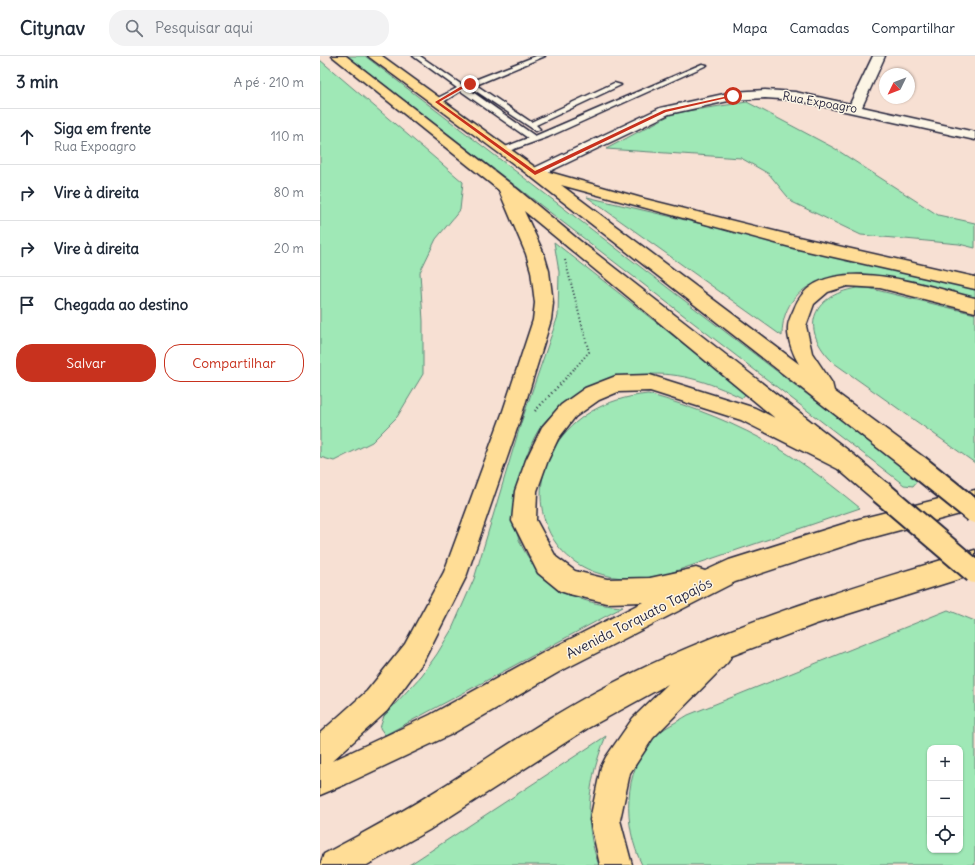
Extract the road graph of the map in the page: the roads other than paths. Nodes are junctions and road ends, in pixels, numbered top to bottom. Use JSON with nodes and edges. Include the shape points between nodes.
{"nodes":[{"id":1,"x":338,"y":56,"type":"edge"},
{"id":2,"x":374,"y":56,"type":"edge"},
{"id":3,"x":416,"y":56,"type":"edge"},
{"id":4,"x":542,"y":56,"type":"edge"},
{"id":5,"x":879,"y":56,"type":"edge"},
{"id":6,"x":704,"y":65,"type":"dead end"},
{"id":7,"x":470,"y":84,"type":"junction"},
{"id":8,"x":617,"y":85,"type":"dead end"},
{"id":9,"x":461,"y":88,"type":"junction"},
{"id":10,"x":437,"y":102,"type":"junction"},
{"id":11,"x":856,"y":108,"type":"junction"},
{"id":12,"x":530,"y":125,"type":"junction"},
{"id":13,"x":545,"y":135,"type":"junction"},
{"id":14,"x":975,"y":136,"type":"edge"},
{"id":15,"x":535,"y":139,"type":"junction"},
{"id":16,"x":503,"y":151,"type":"junction"},
{"id":17,"x":535,"y":173,"type":"junction"},
{"id":18,"x":506,"y":188,"type":"junction"},
{"id":19,"x":975,"y":283,"type":"edge"},
{"id":20,"x":975,"y":305,"type":"edge"},
{"id":21,"x":834,"y":402,"type":"junction"},
{"id":22,"x":846,"y":462,"type":"junction"},
{"id":23,"x":975,"y":500,"type":"edge"},
{"id":24,"x":975,"y":512,"type":"edge"},
{"id":25,"x":975,"y":562,"type":"edge"},
{"id":26,"x":729,"y":572,"type":"junction"},
{"id":27,"x":975,"y":572,"type":"edge"},
{"id":28,"x":728,"y":644,"type":"junction"},
{"id":29,"x":320,"y":752,"type":"edge"},
{"id":30,"x":320,"y":780,"type":"edge"},
{"id":31,"x":335,"y":865,"type":"edge"},
{"id":32,"x":616,"y":865,"type":"edge"}],
"edges":[{"from":1,"to":18,"type":"main road"},
{"from":2,"to":10,"type":"main road"},
{"from":3,"to":9,"type":"lane"},
{"from":4,"to":7,"type":"lane"},
{"from":5,"to":11,"type":"street"},
{"from":6,"to":13,"type":"lane"},
{"from":7,"to":9,"type":"lane"},
{"from":7,"to":12,"type":"lane"},
{"from":8,"to":12,"type":"lane"},
{"from":9,"to":10,"type":"lane"},
{"from":9,"to":15,"type":"lane"},
{"from":10,"to":16,"type":"main road"},
{"from":11,"to":14,"type":"street","name":"Rua Expoagro"},
{"from":11,"to":17,"type":"street","name":"Rua Expoagro","via":[[795,96],[733,96],[685,106],[644,120]]},
{"from":12,"to":13,"type":"lane"},
{"from":13,"to":15,"type":"lane"},
{"from":15,"to":16,"type":"lane"},
{"from":16,"to":17,"type":"main road"},
{"from":17,"to":19,"type":"main road","via":[[794,242]]},
{"from":17,"to":21,"type":"main road"},
{"from":18,"to":22,"type":"main road","via":[[574,246]]},
{"from":18,"to":29,"type":"main road","via":[[535,254],[542,279],[544,303],[542,320],[512,414],[454,577],[414,653],[377,701]]},
{"from":20,"to":21,"type":"main road","via":[[880,282],[846,280],[822,288],[806,301],[797,326],[803,354]]},
{"from":21,"to":24,"type":"main road","bridge":true},
{"from":22,"to":26,"type":"main road","via":[[748,414],[650,383],[616,384],[592,394],[568,411],[550,432],[526,492],[524,521],[547,565],[570,582],[607,591],[650,590]]},
{"from":22,"to":27,"type":"main road","bridge":true},
{"from":23,"to":26,"type":"main road","name":"Avenida Torquato Tapajós","via":[[859,530]]},
{"from":25,"to":28,"type":"main road","via":[[840,603]]},
{"from":26,"to":30,"type":"main road","name":"Avenida Torquato Tapajós","via":[[550,663],[440,725]]},
{"from":28,"to":31,"type":"main road","via":[[661,673],[568,723],[447,802],[366,850]]},
{"from":28,"to":32,"type":"main road","via":[[643,728],[616,767],[605,820]]}]}
